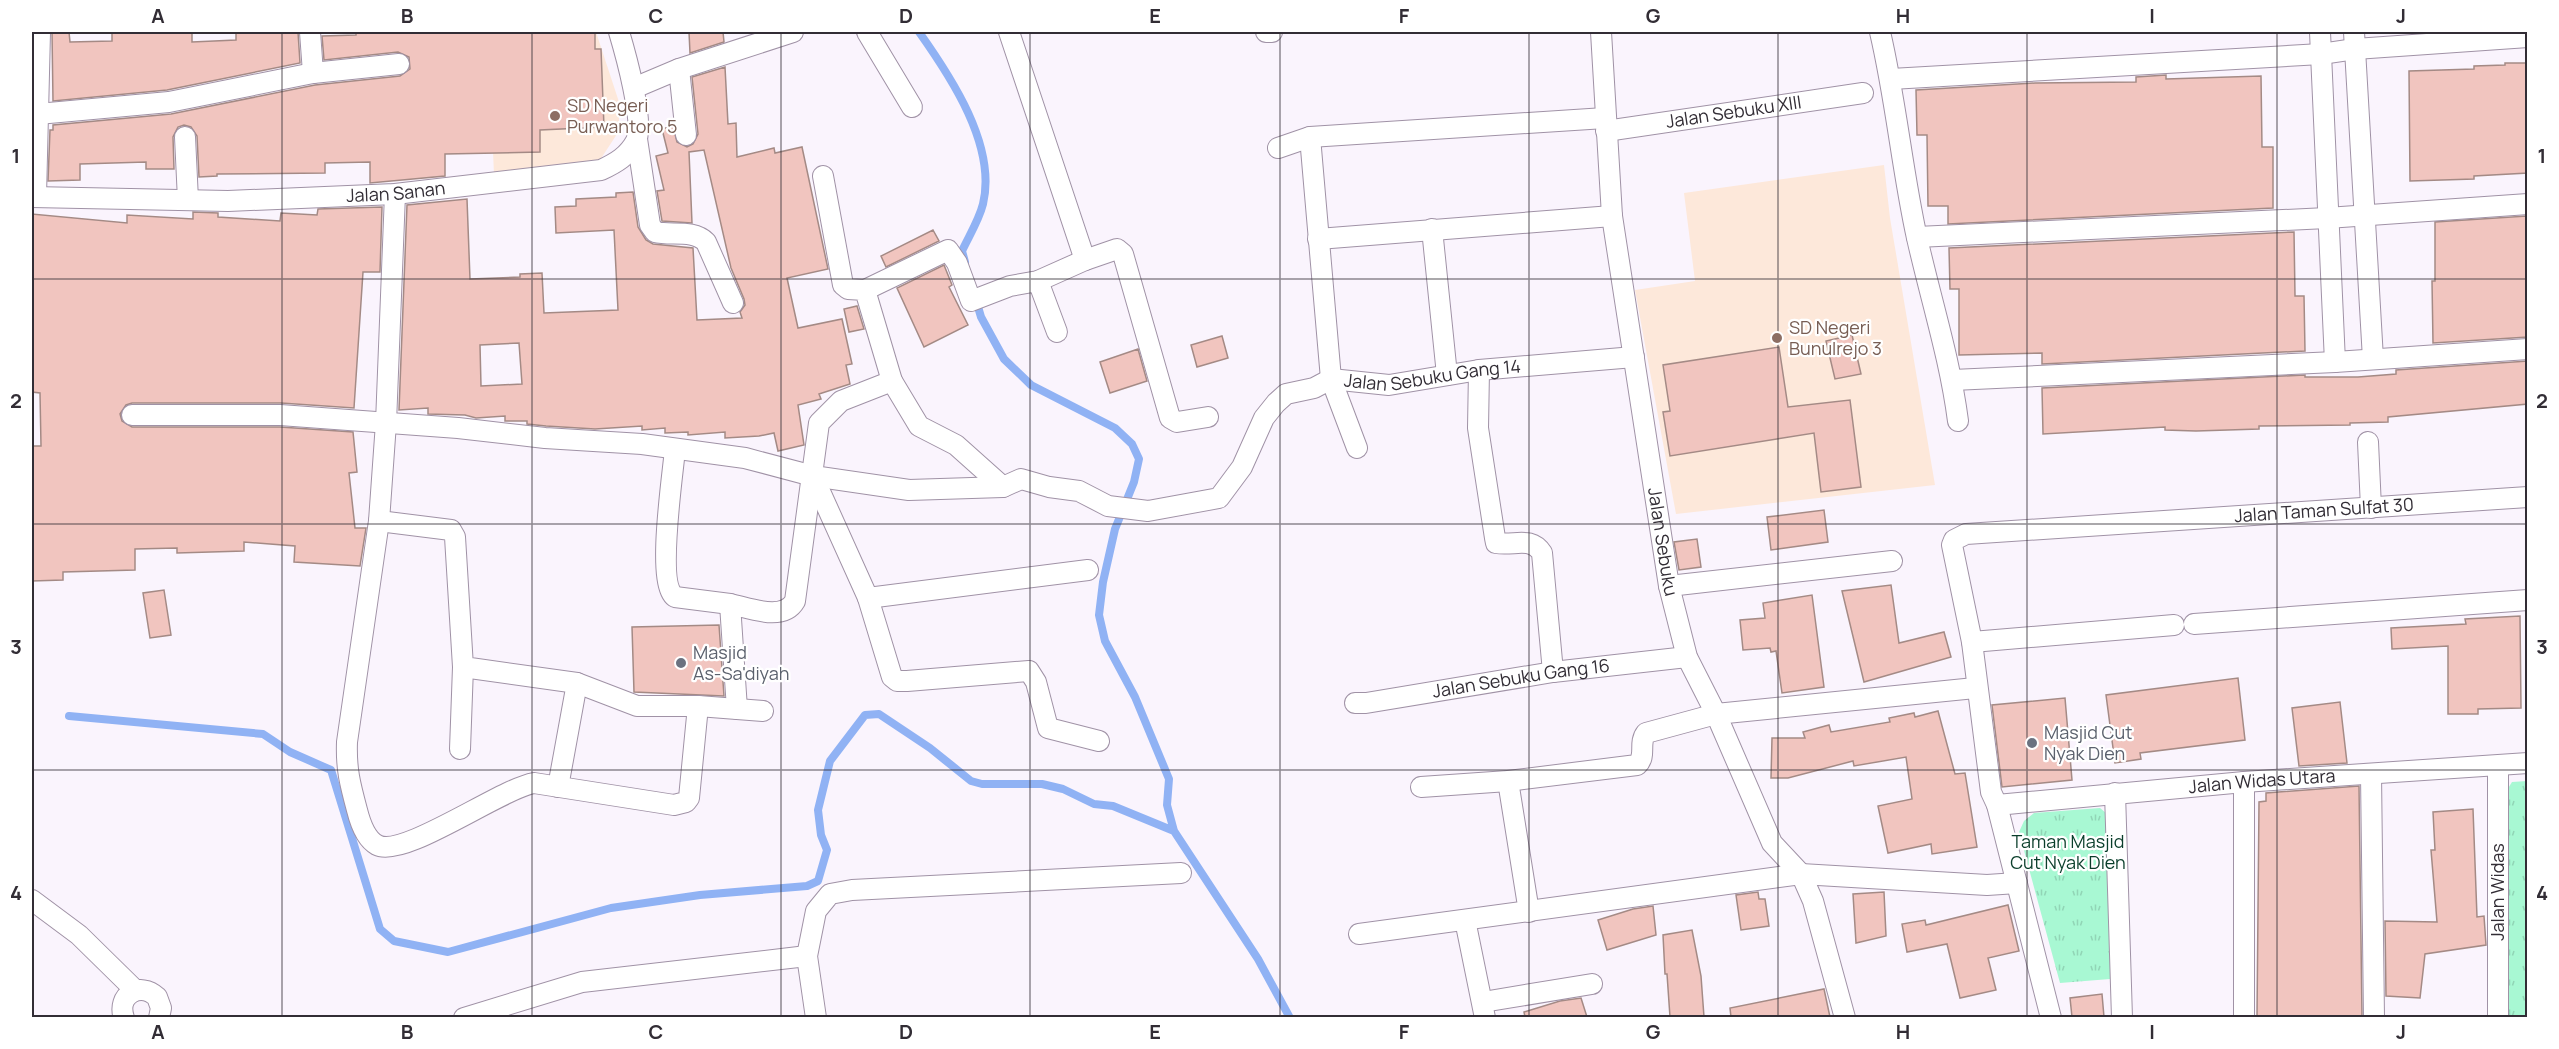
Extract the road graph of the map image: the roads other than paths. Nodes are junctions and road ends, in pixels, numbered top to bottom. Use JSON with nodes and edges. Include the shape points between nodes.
{"nodes":[{"id":1,"x":40,"y":32,"type":"edge"},
{"id":2,"x":310,"y":32,"type":"edge"},
{"id":3,"x":619,"y":32,"type":"edge"},
{"id":4,"x":793,"y":32,"type":"edge"},
{"id":5,"x":867,"y":32,"type":"edge"},
{"id":6,"x":1009,"y":32,"type":"edge"},
{"id":7,"x":1266,"y":32,"type":"edge"},
{"id":8,"x":1272,"y":32,"type":"edge"},
{"id":9,"x":1601,"y":32,"type":"edge"},
{"id":10,"x":1880,"y":32,"type":"edge"},
{"id":11,"x":2320,"y":32,"type":"edge"},
{"id":12,"x":2528,"y":37,"type":"edge"},
{"id":13,"x":2354,"y":40,"type":"edge"},
{"id":14,"x":2321,"y":54,"type":"junction"},
{"id":15,"x":399,"y":64,"type":"dead end"},
{"id":16,"x":679,"y":69,"type":"junction"},
{"id":17,"x":313,"y":73,"type":"junction"},
{"id":18,"x":1891,"y":80,"type":"junction"},
{"id":19,"x":634,"y":88,"type":"junction"},
{"id":20,"x":1863,"y":93,"type":"dead end"},
{"id":21,"x":912,"y":107,"type":"dead end"},
{"id":22,"x":38,"y":114,"type":"junction"},
{"id":23,"x":1605,"y":125,"type":"junction"},
{"id":24,"x":686,"y":135,"type":"dead end"},
{"id":25,"x":185,"y":137,"type":"dead end"},
{"id":26,"x":1310,"y":137,"type":"junction"},
{"id":27,"x":637,"y":139,"type":"junction"},
{"id":28,"x":1278,"y":148,"type":"dead end"},
{"id":29,"x":823,"y":176,"type":"dead end"},
{"id":30,"x":395,"y":194,"type":"junction"},
{"id":31,"x":34,"y":197,"type":"edge"},
{"id":32,"x":188,"y":200,"type":"junction"},
{"id":33,"x":2528,"y":204,"type":"edge"},
{"id":34,"x":2364,"y":215,"type":"junction"},
{"id":35,"x":1612,"y":216,"type":"junction"},
{"id":36,"x":2327,"y":218,"type":"junction"},
{"id":37,"x":1432,"y":229,"type":"junction"},
{"id":38,"x":1917,"y":237,"type":"junction"},
{"id":39,"x":1318,"y":239,"type":"junction"},
{"id":40,"x":1085,"y":260,"type":"junction"},
{"id":41,"x":1038,"y":281,"type":"junction"},
{"id":42,"x":864,"y":290,"type":"junction"},
{"id":43,"x":733,"y":303,"type":"dead end"},
{"id":44,"x":1057,"y":332,"type":"dead end"},
{"id":45,"x":2528,"y":349,"type":"edge"},
{"id":46,"x":1634,"y":357,"type":"junction"},
{"id":47,"x":2373,"y":359,"type":"junction"},
{"id":48,"x":2335,"y":363,"type":"junction"},
{"id":49,"x":1479,"y":370,"type":"junction"},
{"id":50,"x":1447,"y":375,"type":"junction"},
{"id":51,"x":1331,"y":379,"type":"junction"},
{"id":52,"x":1953,"y":380,"type":"junction"},
{"id":53,"x":892,"y":381,"type":"junction"},
{"id":54,"x":132,"y":415,"type":"dead end"},
{"id":55,"x":1208,"y":417,"type":"dead end"},
{"id":56,"x":1958,"y":421,"type":"dead end"},
{"id":57,"x":386,"y":423,"type":"junction"},
{"id":58,"x":2368,"y":442,"type":"dead end"},
{"id":59,"x":1357,"y":448,"type":"dead end"},
{"id":60,"x":675,"y":449,"type":"junction"},
{"id":61,"x":813,"y":476,"type":"junction"},
{"id":62,"x":1003,"y":487,"type":"junction"},
{"id":63,"x":2528,"y":497,"type":"edge"},
{"id":64,"x":2371,"y":508,"type":"junction"},
{"id":65,"x":379,"y":521,"type":"junction"},
{"id":66,"x":1892,"y":561,"type":"dead end"},
{"id":67,"x":1088,"y":570,"type":"dead end"},
{"id":68,"x":1669,"y":586,"type":"junction"},
{"id":69,"x":868,"y":598,"type":"junction"},
{"id":70,"x":2528,"y":600,"type":"edge"},
{"id":71,"x":730,"y":604,"type":"junction"},
{"id":72,"x":1972,"y":642,"type":"junction"},
{"id":73,"x":1687,"y":657,"type":"junction"},
{"id":74,"x":463,"y":667,"type":"junction"},
{"id":75,"x":1553,"y":672,"type":"junction"},
{"id":76,"x":577,"y":683,"type":"junction"},
{"id":77,"x":1975,"y":688,"type":"dead end"},
{"id":78,"x":1356,"y":703,"type":"dead end"},
{"id":79,"x":698,"y":706,"type":"junction"},
{"id":80,"x":737,"y":709,"type":"junction"},
{"id":81,"x":763,"y":711,"type":"dead end"},
{"id":82,"x":1716,"y":714,"type":"junction"},
{"id":83,"x":1099,"y":741,"type":"dead end"},
{"id":84,"x":460,"y":749,"type":"dead end"},
{"id":85,"x":2528,"y":763,"type":"edge"},
{"id":86,"x":2498,"y":766,"type":"junction"},
{"id":87,"x":2371,"y":774,"type":"junction"},
{"id":88,"x":1508,"y":781,"type":"junction"},
{"id":89,"x":2244,"y":782,"type":"junction"},
{"id":90,"x":558,"y":787,"type":"junction"},
{"id":91,"x":1421,"y":788,"type":"dead end"},
{"id":92,"x":2115,"y":793,"type":"junction"},
{"id":93,"x":1997,"y":805,"type":"junction"},
{"id":94,"x":1181,"y":873,"type":"dead end"},
{"id":95,"x":1801,"y":874,"type":"junction"},
{"id":96,"x":2017,"y":883,"type":"junction"},
{"id":97,"x":32,"y":900,"type":"edge"},
{"id":98,"x":1529,"y":912,"type":"junction"},
{"id":99,"x":1465,"y":920,"type":"junction"},
{"id":100,"x":1359,"y":934,"type":"dead end"},
{"id":101,"x":807,"y":956,"type":"junction"},
{"id":102,"x":1592,"y":984,"type":"dead end"},
{"id":103,"x":135,"y":990,"type":"junction"},
{"id":104,"x":1484,"y":1010,"type":"edge"},
{"id":105,"x":495,"y":1013,"type":"edge"},
{"id":106,"x":124,"y":1017,"type":"edge"},
{"id":107,"x":159,"y":1017,"type":"edge"},
{"id":108,"x":464,"y":1017,"type":"edge"},
{"id":109,"x":816,"y":1017,"type":"edge"},
{"id":110,"x":1845,"y":1017,"type":"edge"},
{"id":111,"x":2051,"y":1017,"type":"edge"},
{"id":112,"x":2122,"y":1017,"type":"edge"},
{"id":113,"x":2244,"y":1017,"type":"edge"},
{"id":114,"x":2373,"y":1017,"type":"edge"},
{"id":115,"x":2498,"y":1017,"type":"edge"}],
"edges":[{"from":1,"to":22,"type":"street"},
{"from":2,"to":17,"type":"street"},
{"from":3,"to":19,"type":"street"},
{"from":4,"to":16,"type":"street"},
{"from":5,"to":21,"type":"street"},
{"from":6,"to":40,"type":"street"},
{"from":7,"to":8,"type":"street"},
{"from":9,"to":23,"type":"street","name":"Jalan Sebuku"},
{"from":10,"to":18,"type":"street"},
{"from":11,"to":14,"type":"street"},
{"from":12,"to":13,"type":"street"},
{"from":13,"to":14,"type":"street"},
{"from":13,"to":34,"type":"street"},
{"from":14,"to":18,"type":"street"},
{"from":14,"to":36,"type":"street"},
{"from":15,"to":17,"type":"street"},
{"from":16,"to":19,"type":"street"},
{"from":16,"to":24,"type":"street"},
{"from":17,"to":22,"type":"street","via":[[169,102]]},
{"from":18,"to":38,"type":"street"},
{"from":19,"to":27,"type":"street"},
{"from":20,"to":23,"type":"street","name":"Jalan Sebuku XIII"},
{"from":22,"to":31,"type":"street"},
{"from":23,"to":26,"type":"street","name":"Jalan Sebuku XIII"},
{"from":23,"to":35,"type":"street","name":"Jalan Sebuku"},
{"from":25,"to":32,"type":"street"},
{"from":26,"to":28,"type":"street","name":"Jalan Sebuku XIII"},
{"from":26,"to":39,"type":"street"},
{"from":27,"to":30,"type":"street","name":"Jalan Sanan","via":[[621,160],[601,170]]},
{"from":27,"to":43,"type":"street","via":[[655,232],[702,238]]},
{"from":29,"to":42,"type":"street","via":[[843,285]]},
{"from":30,"to":32,"type":"street","name":"Jalan Sanan"},
{"from":30,"to":57,"type":"street"},
{"from":31,"to":32,"type":"street","name":"Jalan Sanan"},
{"from":33,"to":34,"type":"street"},
{"from":34,"to":36,"type":"street"},
{"from":34,"to":47,"type":"street"},
{"from":35,"to":37,"type":"street"},
{"from":35,"to":46,"type":"street","name":"Jalan Sebuku"},
{"from":36,"to":38,"type":"street"},
{"from":36,"to":48,"type":"street"},
{"from":37,"to":39,"type":"street"},
{"from":37,"to":50,"type":"street"},
{"from":38,"to":52,"type":"street"},
{"from":39,"to":51,"type":"street"},
{"from":40,"to":41,"type":"street"},
{"from":40,"to":55,"type":"street","via":[[1117,249],[1123,254],[1170,418],[1177,422]]},
{"from":41,"to":42,"type":"street","via":[[1010,286],[970,301],[957,263],[948,250]]},
{"from":41,"to":44,"type":"street"},
{"from":42,"to":53,"type":"street"},
{"from":45,"to":47,"type":"street"},
{"from":46,"to":49,"type":"street","name":"Jalan Sebuku Gang 14"},
{"from":46,"to":68,"type":"street","name":"Jalan Sebuku"},
{"from":47,"to":48,"type":"street"},
{"from":48,"to":52,"type":"street"},
{"from":49,"to":50,"type":"street","name":"Jalan Sebuku Gang 14"},
{"from":49,"to":75,"type":"street","via":[[1478,428],[1496,543],[1531,543],[1542,553]]},
{"from":50,"to":51,"type":"street","name":"Jalan Sebuku Gang 14","via":[[1389,385]]},
{"from":51,"to":59,"type":"street"},
{"from":51,"to":62,"type":"street","name":"Jalan Sebuku Gang 14","via":[[1314,388],[1286,394],[1276,403],[1264,418],[1242,467],[1220,498],[1148,512],[1108,506],[1079,491],[1048,488],[1021,479]]},
{"from":52,"to":56,"type":"street"},
{"from":53,"to":61,"type":"street","via":[[840,401],[819,423]]},
{"from":53,"to":62,"type":"street","via":[[919,426],[956,445]]},
{"from":54,"to":57,"type":"street","name":"Jalan Sebuku Gang 14","via":[[280,415]]},
{"from":57,"to":60,"type":"street","name":"Jalan Sebuku Gang 14"},
{"from":57,"to":65,"type":"street"},
{"from":58,"to":64,"type":"street"},
{"from":60,"to":61,"type":"street","name":"Jalan Sebuku Gang 14","via":[[745,458]]},
{"from":60,"to":71,"type":"street","via":[[665,544],[668,586],[675,597]]},
{"from":61,"to":62,"type":"street","name":"Jalan Sebuku Gang 14","via":[[909,490]]},
{"from":61,"to":69,"type":"street"},
{"from":61,"to":71,"type":"street","via":[[791,608],[783,613]]},
{"from":63,"to":64,"type":"street","name":"Jalan Taman Sulfat 30"},
{"from":64,"to":72,"type":"street","name":"Jalan Taman Sulfat 30","via":[[1966,534],[1952,545]]},
{"from":65,"to":74,"type":"street","via":[[453,533]]},
{"from":65,"to":90,"type":"street","via":[[347,742],[346,772],[366,834],[384,848],[405,844],[523,785]]},
{"from":66,"to":68,"type":"street"},
{"from":67,"to":69,"type":"street"},
{"from":68,"to":73,"type":"street","name":"Jalan Sebuku"},
{"from":69,"to":83,"type":"street","via":[[888,671],[897,681],[1029,671],[1036,682],[1048,728]]},
{"from":70,"to":72,"type":"street"},
{"from":71,"to":80,"type":"street"},
{"from":72,"to":93,"type":"street","via":[[1991,792]]},
{"from":73,"to":75,"type":"street","name":"Jalan Sebuku Gang 16"},
{"from":73,"to":82,"type":"street","name":"Jalan Sebuku"},
{"from":74,"to":76,"type":"street"},
{"from":74,"to":84,"type":"street"},
{"from":75,"to":78,"type":"street","name":"Jalan Sebuku Gang 16"},
{"from":76,"to":79,"type":"street","via":[[637,706]]},
{"from":76,"to":90,"type":"street"},
{"from":77,"to":82,"type":"street"},
{"from":79,"to":80,"type":"street"},
{"from":79,"to":90,"type":"street","via":[[686,802],[674,805]]},
{"from":80,"to":81,"type":"street"},
{"from":82,"to":88,"type":"street","via":[[1646,733],[1637,765]]},
{"from":82,"to":95,"type":"street","name":"Jalan Sebuku","via":[[1772,843]]},
{"from":85,"to":86,"type":"street","name":"Jalan Widas Utara"},
{"from":86,"to":87,"type":"street","name":"Jalan Widas Utara"},
{"from":86,"to":115,"type":"street","name":"Jalan Widas"},
{"from":87,"to":89,"type":"street","name":"Jalan Widas Utara"},
{"from":87,"to":114,"type":"street"},
{"from":88,"to":91,"type":"street"},
{"from":88,"to":98,"type":"street"},
{"from":89,"to":92,"type":"street","name":"Jalan Widas Utara"},
{"from":89,"to":113,"type":"street"},
{"from":92,"to":93,"type":"street","name":"Jalan Widas Utara"},
{"from":92,"to":112,"type":"street"},
{"from":93,"to":96,"type":"street"},
{"from":94,"to":101,"type":"street","via":[[830,894],[816,911]]},
{"from":95,"to":96,"type":"street","via":[[1987,885]]},
{"from":95,"to":98,"type":"street"},
{"from":95,"to":110,"type":"street","name":"Jalan Sebuku","via":[[1813,901]]},
{"from":96,"to":111,"type":"street"},
{"from":97,"to":103,"type":"street","via":[[79,936]]},
{"from":98,"to":99,"type":"street"},
{"from":99,"to":100,"type":"street"},
{"from":99,"to":104,"type":"street"},
{"from":101,"to":105,"type":"street","via":[[582,982]]},
{"from":101,"to":109,"type":"street"},
{"from":102,"to":104,"type":"street"},
{"from":103,"to":106,"type":"street","via":[[122,1003]]},
{"from":103,"to":107,"type":"street","via":[[147,990],[157,996]]},
{"from":105,"to":108,"type":"street"}]}
